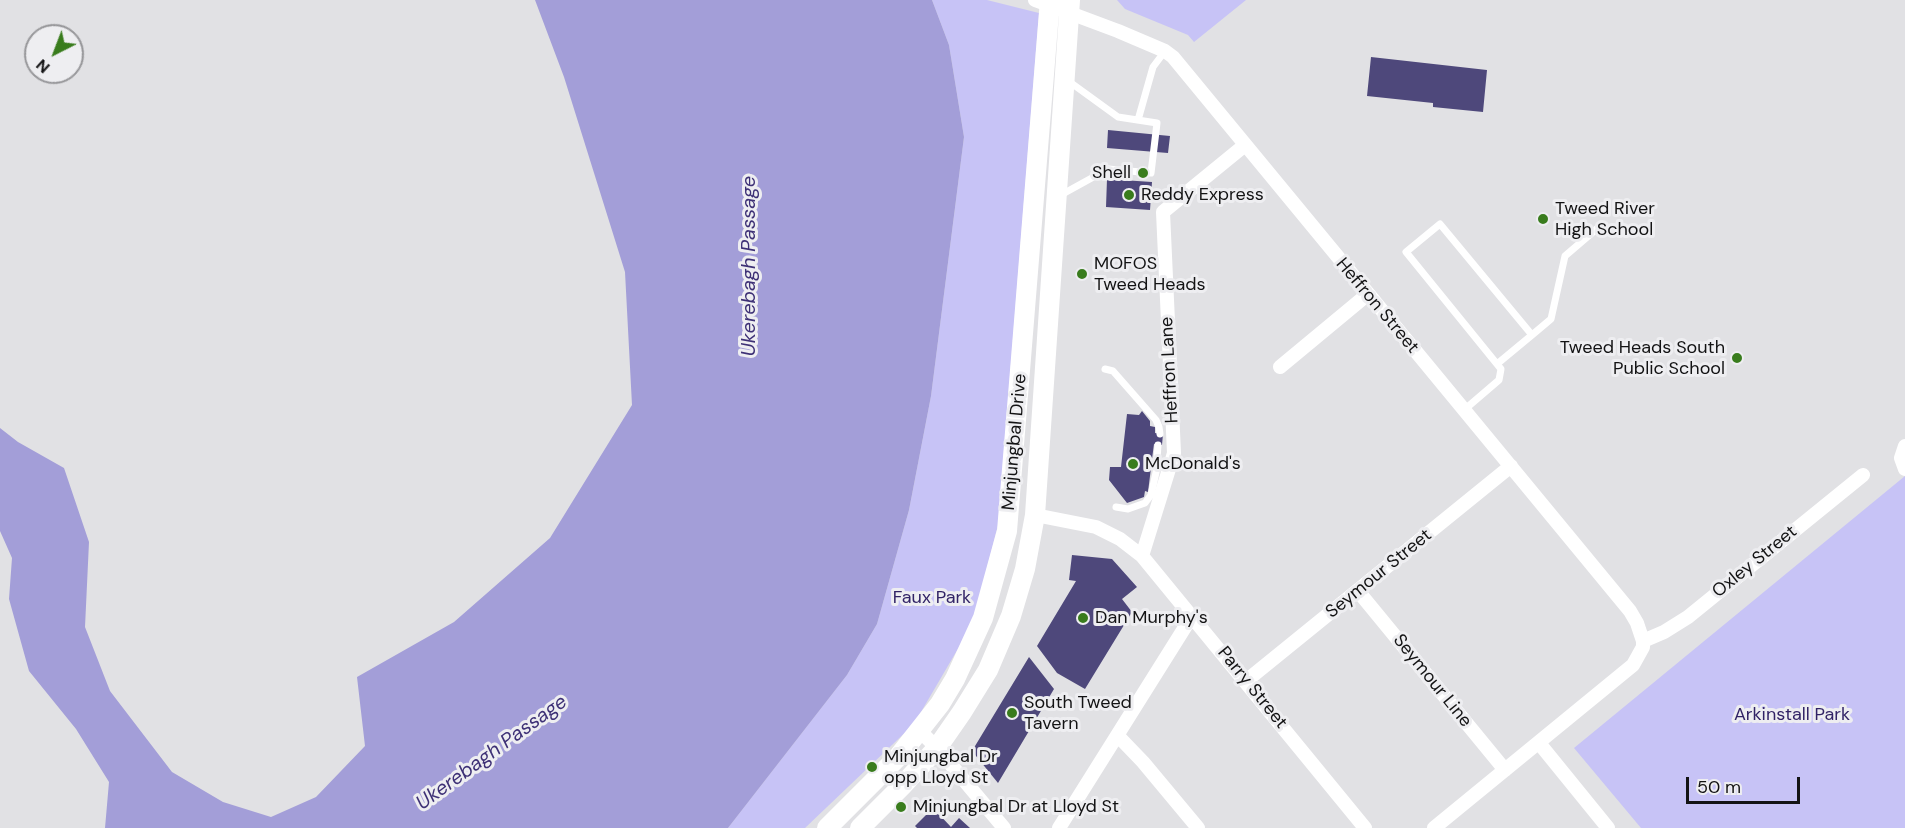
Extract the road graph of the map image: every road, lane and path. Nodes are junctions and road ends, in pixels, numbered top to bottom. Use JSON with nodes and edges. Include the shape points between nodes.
{"nodes":[{"id":1,"x":1045,"y":2,"type":"edge"},
{"id":2,"x":1070,"y":6,"type":"edge"},
{"id":3,"x":1165,"y":51,"type":"junction"},
{"id":4,"x":1065,"y":79,"type":"junction"},
{"id":5,"x":1138,"y":120,"type":"junction"},
{"id":6,"x":1245,"y":146,"type":"junction"},
{"id":7,"x":1056,"y":198,"type":"junction"},
{"id":8,"x":1600,"y":226,"type":"dead end"},
{"id":9,"x":1368,"y":294,"type":"junction"},
{"id":10,"x":1532,"y":335,"type":"junction"},
{"id":11,"x":1497,"y":364,"type":"junction"},
{"id":12,"x":1280,"y":367,"type":"dead end"},
{"id":13,"x":1105,"y":369,"type":"dead end"},
{"id":14,"x":1464,"y":410,"type":"junction"},
{"id":15,"x":1160,"y":434,"type":"dead end"},
{"id":16,"x":1158,"y":445,"type":"dead end"},
{"id":17,"x":1905,"y":446,"type":"edge"},
{"id":18,"x":1158,"y":459,"type":"dead end"},
{"id":19,"x":1511,"y":466,"type":"junction"},
{"id":20,"x":1156,"y":468,"type":"dead end"},
{"id":21,"x":1905,"y":470,"type":"edge"},
{"id":22,"x":1863,"y":476,"type":"dead end"},
{"id":23,"x":1116,"y":507,"type":"dead end"},
{"id":24,"x":1035,"y":515,"type":"junction"},
{"id":25,"x":1142,"y":556,"type":"junction"},
{"id":26,"x":1358,"y":591,"type":"junction"},
{"id":27,"x":1192,"y":616,"type":"junction"},
{"id":28,"x":1643,"y":641,"type":"junction"},
{"id":29,"x":1246,"y":681,"type":"junction"},
{"id":30,"x":920,"y":731,"type":"junction"},
{"id":31,"x":1118,"y":736,"type":"junction"},
{"id":32,"x":1539,"y":743,"type":"junction"},
{"id":33,"x":937,"y":748,"type":"junction"},
{"id":34,"x":1505,"y":770,"type":"junction"},
{"id":35,"x":827,"y":828,"type":"edge"},
{"id":36,"x":860,"y":828,"type":"edge"},
{"id":37,"x":1004,"y":828,"type":"edge"},
{"id":38,"x":1059,"y":828,"type":"edge"},
{"id":39,"x":1198,"y":828,"type":"edge"},
{"id":40,"x":1365,"y":828,"type":"edge"},
{"id":41,"x":1434,"y":828,"type":"edge"},
{"id":42,"x":1608,"y":828,"type":"edge"}],
"edges":[{"from":1,"to":2,"type":"street","name":"Heffron Street"},
{"from":1,"to":30,"type":"main road","name":"Minjungbal Drive","via":[[1008,531],[983,618],[955,679]]},
{"from":2,"to":3,"type":"street","name":"Heffron Street"},
{"from":2,"to":4,"type":"main road","name":"Minjungbal Drive"},
{"from":3,"to":5,"type":"lane","via":[[1153,67]]},
{"from":3,"to":6,"type":"street","name":"Heffron Street"},
{"from":4,"to":5,"type":"lane","via":[[1118,117]]},
{"from":4,"to":7,"type":"main road","name":"Minjungbal Drive"},
{"from":5,"to":7,"type":"lane","via":[[1157,123],[1151,173],[1108,168]]},
{"from":6,"to":9,"type":"street","name":"Heffron Street"},
{"from":6,"to":25,"type":"street","name":"Heffron Lane","via":[[1163,212],[1174,453]]},
{"from":7,"to":24,"type":"main road","name":"Minjungbal Drive"},
{"from":8,"to":10,"type":"lane","via":[[1565,256],[1551,319]]},
{"from":9,"to":12,"type":"street"},
{"from":9,"to":14,"type":"street","name":"Heffron Street"},
{"from":10,"to":11,"type":"lane"},
{"from":10,"to":11,"type":"lane","via":[[1440,224],[1406,252]]},
{"from":11,"to":14,"type":"lane","via":[[1501,369],[1499,380]]},
{"from":13,"to":15,"type":"lane","via":[[1113,371],[1156,420]]},
{"from":14,"to":19,"type":"street","name":"Heffron Street"},
{"from":16,"to":18,"type":"lane"},
{"from":17,"to":21,"type":"street","via":[[1901,458]]},
{"from":19,"to":26,"type":"street","name":"Seymour Street"},
{"from":19,"to":28,"type":"street","name":"Heffron Street","via":[[1630,611]]},
{"from":20,"to":23,"type":"lane","via":[[1151,495],[1144,503],[1128,509]]},
{"from":22,"to":28,"type":"street","name":"Oxley Street","via":[[1688,617]]},
{"from":24,"to":25,"type":"street","name":"Parry Street","via":[[1096,528],[1120,539]]},
{"from":24,"to":33,"type":"main road","name":"Minjungbal Drive","via":[[1025,569],[1007,627],[988,670]]},
{"from":25,"to":27,"type":"street","name":"Parry Street"},
{"from":26,"to":29,"type":"street","name":"Seymour Street"},
{"from":26,"to":34,"type":"street","name":"Seymour Line"},
{"from":27,"to":29,"type":"street","name":"Parry Street"},
{"from":27,"to":31,"type":"street"},
{"from":28,"to":32,"type":"street","via":[[1634,665]]},
{"from":29,"to":40,"type":"street","name":"Parry Street"},
{"from":30,"to":33,"type":"street"},
{"from":30,"to":35,"type":"main road","name":"Minjungbal Drive"},
{"from":31,"to":38,"type":"street"},
{"from":31,"to":39,"type":"street"},
{"from":32,"to":34,"type":"street"},
{"from":32,"to":42,"type":"street"},
{"from":33,"to":36,"type":"main road","name":"Minjungbal Drive"},
{"from":33,"to":37,"type":"street"},
{"from":34,"to":41,"type":"street"}]}
